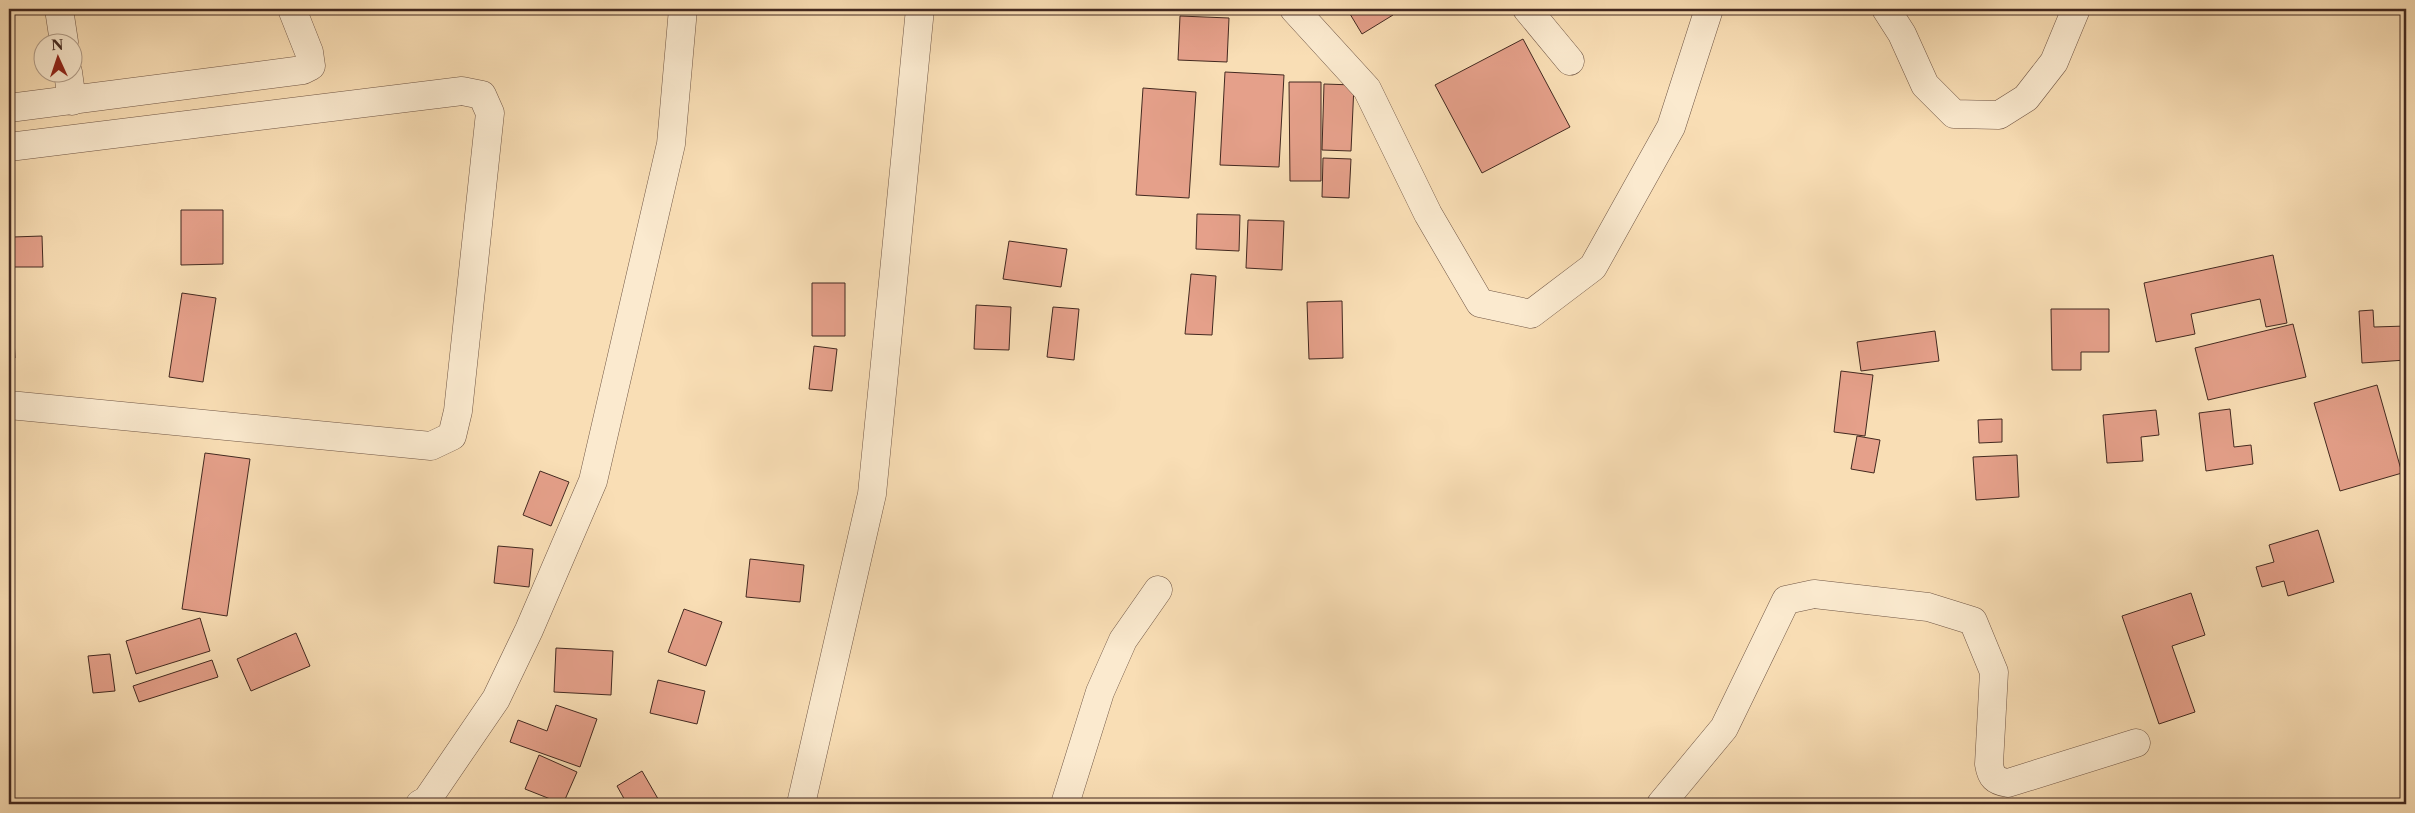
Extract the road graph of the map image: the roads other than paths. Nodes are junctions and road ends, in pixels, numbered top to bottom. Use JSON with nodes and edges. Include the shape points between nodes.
{"nodes":[{"id":1,"x":59,"y":9,"type":"edge"},
{"id":2,"x":292,"y":9,"type":"edge"},
{"id":3,"x":682,"y":9,"type":"edge"},
{"id":4,"x":920,"y":9,"type":"edge"},
{"id":5,"x":1294,"y":9,"type":"edge"},
{"id":6,"x":1527,"y":9,"type":"edge"},
{"id":7,"x":1709,"y":9,"type":"edge"},
{"id":8,"x":1886,"y":9,"type":"edge"},
{"id":9,"x":2076,"y":9,"type":"edge"},
{"id":10,"x":62,"y":32,"type":"edge"},
{"id":11,"x":1570,"y":61,"type":"dead end"},
{"id":12,"x":69,"y":82,"type":"edge"},
{"id":13,"x":72,"y":102,"type":"junction"},
{"id":14,"x":9,"y":108,"type":"edge"},
{"id":15,"x":9,"y":147,"type":"edge"},
{"id":16,"x":9,"y":405,"type":"edge"},
{"id":17,"x":1158,"y":590,"type":"dead end"},
{"id":18,"x":2136,"y":743,"type":"dead end"},
{"id":19,"x":420,"y":804,"type":"edge"},
{"id":20,"x":801,"y":804,"type":"edge"},
{"id":21,"x":1065,"y":804,"type":"edge"},
{"id":22,"x":1661,"y":804,"type":"edge"}],
"edges":[{"from":1,"to":10,"type":"street"},
{"from":2,"to":13,"type":"street","via":[[309,52],[310,66],[302,70]]},
{"from":3,"to":19,"type":"street","via":[[671,144],[593,481],[496,699],[427,800]]},
{"from":4,"to":20,"type":"street","via":[[872,494]]},
{"from":5,"to":7,"type":"street","via":[[1366,89],[1428,214],[1480,303],[1531,314],[1593,266],[1671,127]]},
{"from":6,"to":11,"type":"street"},
{"from":8,"to":9,"type":"street","via":[[1902,34],[1925,85],[1954,114],[2000,115],[2026,98],[2054,62]]},
{"from":12,"to":13,"type":"street"},
{"from":13,"to":14,"type":"street"},
{"from":15,"to":16,"type":"street","via":[[462,91],[482,95],[490,113],[458,411],[452,436],[430,446]]},
{"from":17,"to":21,"type":"street","via":[[1123,640],[1100,692]]},
{"from":18,"to":22,"type":"street","via":[[2008,783],[1996,781],[1988,764],[1994,672],[1974,621],[1928,607],[1814,594],[1786,600],[1724,728]]}]}
